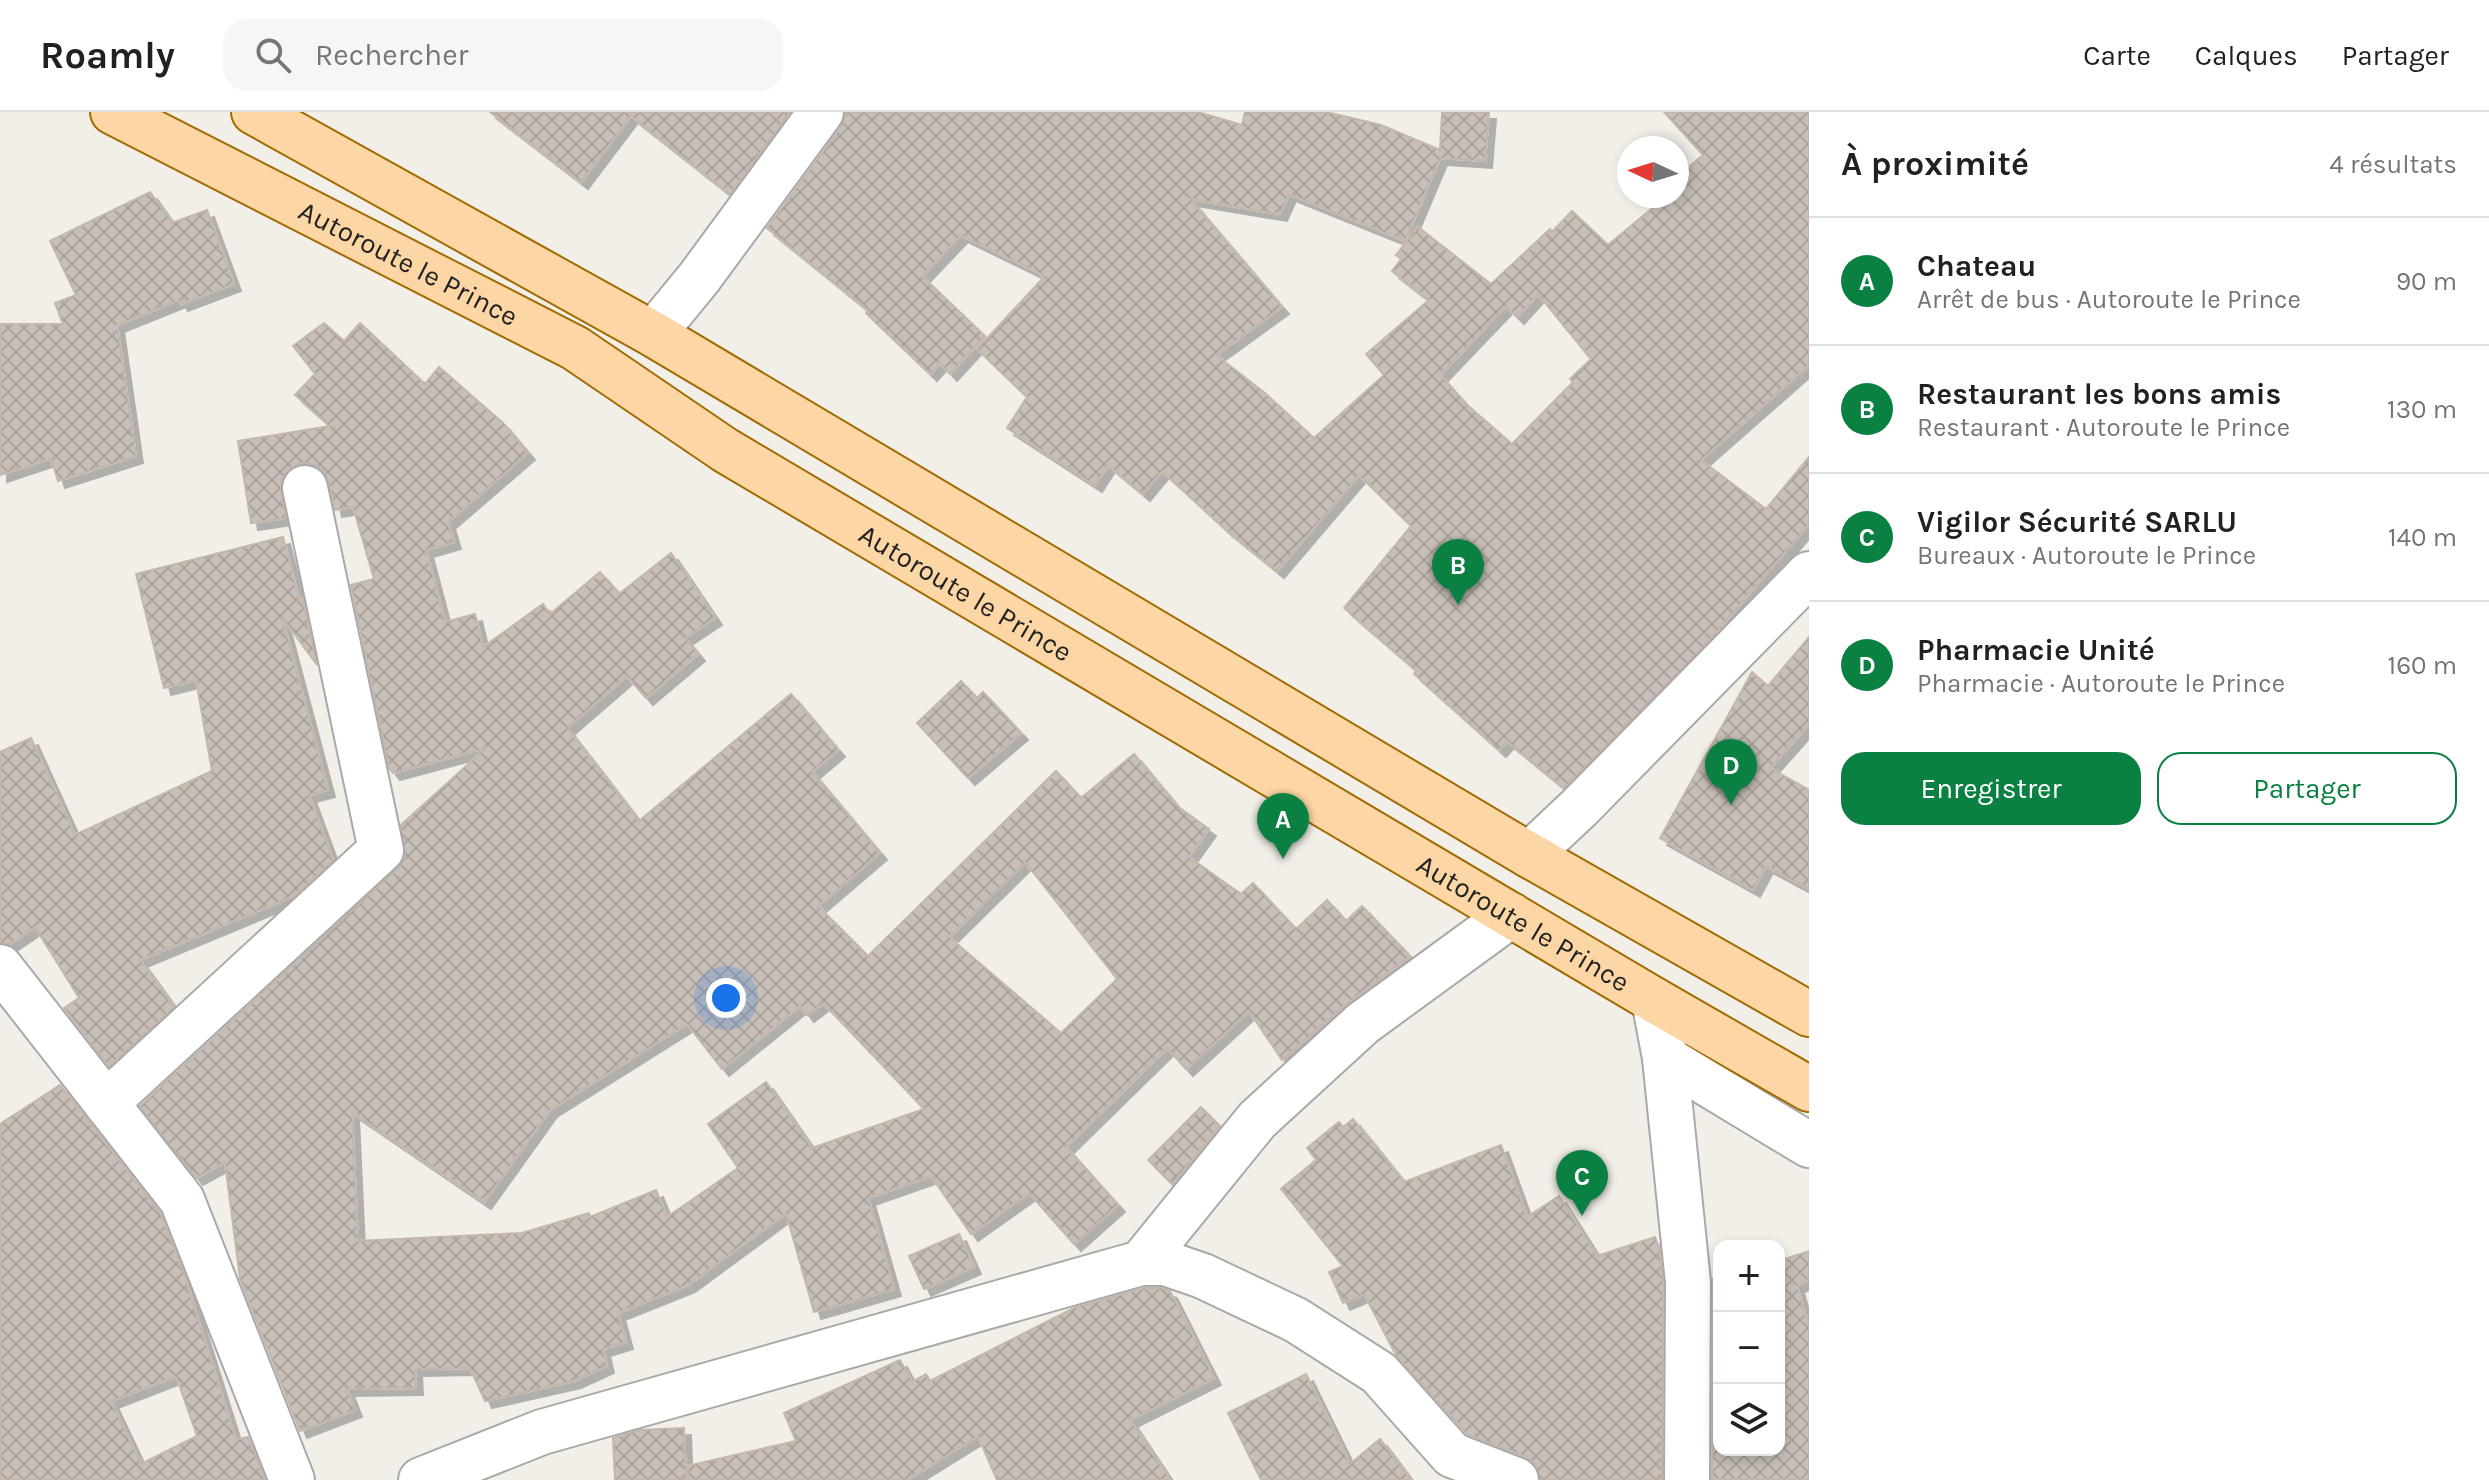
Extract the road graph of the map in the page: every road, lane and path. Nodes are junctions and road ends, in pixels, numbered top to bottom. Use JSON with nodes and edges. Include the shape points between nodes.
{"nodes":[{"id":1,"x":113,"y":112,"type":"edge"},
{"id":2,"x":254,"y":112,"type":"edge"},
{"id":3,"x":821,"y":112,"type":"edge"},
{"id":4,"x":653,"y":334,"type":"junction"},
{"id":5,"x":305,"y":488,"type":"dead end"},
{"id":6,"x":1809,"y":574,"type":"edge"},
{"id":7,"x":1529,"y":855,"type":"junction"},
{"id":8,"x":1511,"y":915,"type":"junction"},
{"id":9,"x":0,"y":967,"type":"edge"},
{"id":10,"x":1654,"y":1000,"type":"junction"},
{"id":11,"x":1809,"y":1014,"type":"edge"},
{"id":12,"x":1665,"y":1058,"type":"junction"},
{"id":13,"x":1809,"y":1089,"type":"edge"},
{"id":14,"x":106,"y":1103,"type":"junction"},
{"id":15,"x":1809,"y":1145,"type":"edge"},
{"id":16,"x":1141,"y":1263,"type":"junction"},
{"id":17,"x":292,"y":1480,"type":"edge"},
{"id":18,"x":421,"y":1480,"type":"edge"},
{"id":19,"x":1516,"y":1480,"type":"edge"},
{"id":20,"x":1687,"y":1480,"type":"edge"}],
"edges":[{"from":1,"to":8,"type":"main road","name":"Autoroute le Prince","via":[[575,348],[725,450]]},
{"from":2,"to":4,"type":"main road","name":"Autoroute le Prince"},
{"from":3,"to":4,"type":"street"},
{"from":4,"to":7,"type":"main road","name":"Autoroute le Prince"},
{"from":5,"to":14,"type":"street","via":[[381,850]]},
{"from":6,"to":7,"type":"street"},
{"from":7,"to":11,"type":"main road","name":"Autoroute le Prince"},
{"from":8,"to":10,"type":"main road","name":"Autoroute le Prince"},
{"from":8,"to":16,"type":"street","via":[[1363,1023],[1257,1120]]},
{"from":9,"to":14,"type":"street"},
{"from":10,"to":12,"type":"street"},
{"from":10,"to":13,"type":"main road","name":"Autoroute le Prince"},
{"from":12,"to":15,"type":"street"},
{"from":12,"to":20,"type":"street","via":[[1688,1282]]},
{"from":14,"to":17,"type":"street","via":[[182,1200]]},
{"from":16,"to":18,"type":"street","via":[[542,1432]]},
{"from":16,"to":19,"type":"street","via":[[1165,1263],[1203,1276],[1296,1320],[1379,1373],[1452,1455]]}]}
